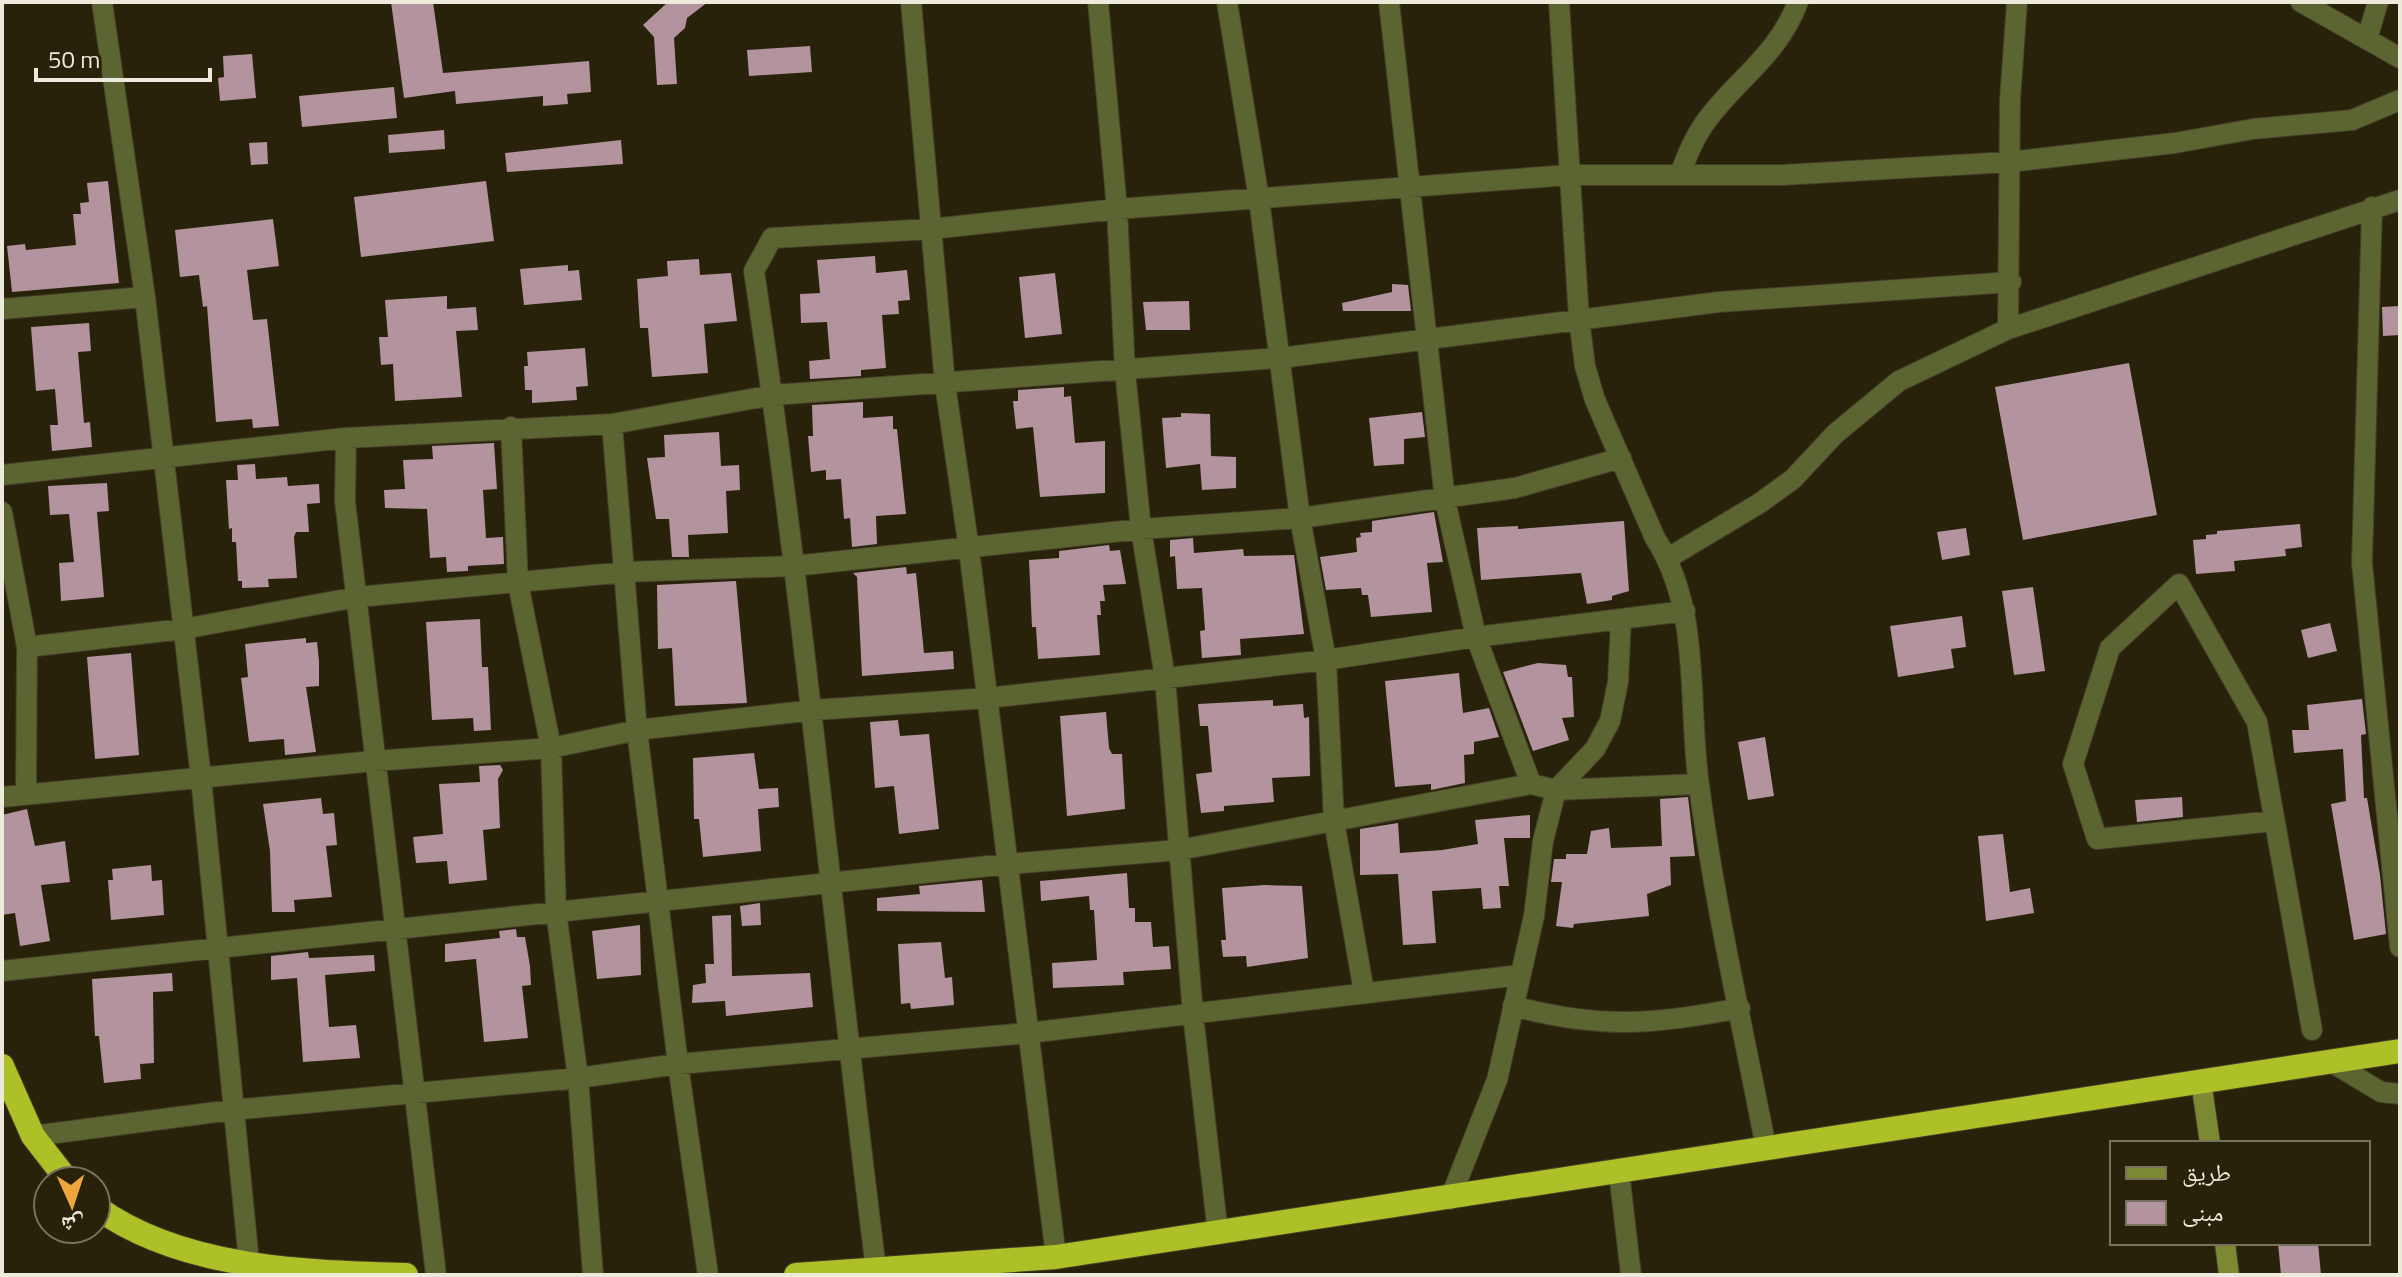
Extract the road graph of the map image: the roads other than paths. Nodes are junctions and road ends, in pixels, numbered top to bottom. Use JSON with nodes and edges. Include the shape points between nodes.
{"nodes":[{"id":1,"x":102,"y":2,"type":"edge"},
{"id":2,"x":911,"y":2,"type":"edge"},
{"id":3,"x":1098,"y":2,"type":"edge"},
{"id":4,"x":1227,"y":2,"type":"edge"},
{"id":5,"x":1389,"y":2,"type":"edge"},
{"id":6,"x":1559,"y":2,"type":"edge"},
{"id":7,"x":1798,"y":2,"type":"edge"},
{"id":8,"x":2017,"y":2,"type":"edge"},
{"id":9,"x":2301,"y":2,"type":"edge"},
{"id":10,"x":2378,"y":2,"type":"edge"},
{"id":11,"x":2367,"y":39,"type":"junction"},
{"id":12,"x":2400,"y":58,"type":"edge"},
{"id":13,"x":2400,"y":100,"type":"edge"},
{"id":14,"x":2009,"y":162,"type":"junction"},
{"id":15,"x":1680,"y":174,"type":"junction"},
{"id":16,"x":1569,"y":175,"type":"junction"},
{"id":17,"x":1412,"y":186,"type":"junction"},
{"id":18,"x":1259,"y":199,"type":"junction"},
{"id":19,"x":2400,"y":200,"type":"edge"},
{"id":20,"x":2372,"y":207,"type":"junction"},
{"id":21,"x":1117,"y":209,"type":"junction"},
{"id":22,"x":931,"y":229,"type":"junction"},
{"id":23,"x":2011,"y":282,"type":"junction"},
{"id":24,"x":145,"y":297,"type":"junction"},
{"id":25,"x":2,"y":309,"type":"edge"},
{"id":26,"x":1579,"y":319,"type":"junction"},
{"id":27,"x":2008,"y":329,"type":"junction"},
{"id":28,"x":1428,"y":340,"type":"junction"},
{"id":29,"x":1280,"y":358,"type":"junction"},
{"id":30,"x":1125,"y":371,"type":"junction"},
{"id":31,"x":945,"y":384,"type":"junction"},
{"id":32,"x":773,"y":395,"type":"junction"},
{"id":33,"x":612,"y":424,"type":"junction"},
{"id":34,"x":511,"y":427,"type":"junction"},
{"id":35,"x":346,"y":438,"type":"junction"},
{"id":36,"x":162,"y":456,"type":"junction"},
{"id":37,"x":1621,"y":458,"type":"junction"},
{"id":38,"x":2,"y":475,"type":"edge"},
{"id":39,"x":1445,"y":500,"type":"junction"},
{"id":40,"x":2,"y":512,"type":"edge"},
{"id":41,"x":1300,"y":518,"type":"junction"},
{"id":42,"x":1141,"y":529,"type":"junction"},
{"id":43,"x":969,"y":549,"type":"junction"},
{"id":44,"x":1668,"y":558,"type":"junction"},
{"id":45,"x":794,"y":566,"type":"junction"},
{"id":46,"x":626,"y":572,"type":"junction"},
{"id":47,"x":518,"y":583,"type":"junction"},
{"id":48,"x":357,"y":597,"type":"junction"},
{"id":49,"x":1685,"y":611,"type":"junction"},
{"id":50,"x":1621,"y":619,"type":"junction"},
{"id":51,"x":183,"y":629,"type":"junction"},
{"id":52,"x":1476,"y":637,"type":"junction"},
{"id":53,"x":27,"y":647,"type":"junction"},
{"id":54,"x":1326,"y":660,"type":"junction"},
{"id":55,"x":1165,"y":678,"type":"junction"},
{"id":56,"x":988,"y":698,"type":"junction"},
{"id":57,"x":814,"y":710,"type":"junction"},
{"id":58,"x":637,"y":730,"type":"junction"},
{"id":59,"x":551,"y":748,"type":"junction"},
{"id":60,"x":374,"y":761,"type":"junction"},
{"id":61,"x":201,"y":778,"type":"junction"},
{"id":62,"x":1531,"y":784,"type":"junction"},
{"id":63,"x":1698,"y":784,"type":"junction"},
{"id":64,"x":1556,"y":790,"type":"junction"},
{"id":65,"x":26,"y":792,"type":"junction"},
{"id":66,"x":2,"y":797,"type":"edge"},
{"id":67,"x":1334,"y":821,"type":"junction"},
{"id":68,"x":2274,"y":821,"type":"junction"},
{"id":69,"x":1179,"y":850,"type":"junction"},
{"id":70,"x":1008,"y":864,"type":"junction"},
{"id":71,"x":830,"y":883,"type":"junction"},
{"id":72,"x":660,"y":901,"type":"junction"},
{"id":73,"x":556,"y":911,"type":"junction"},
{"id":74,"x":395,"y":929,"type":"junction"},
{"id":75,"x":2400,"y":947,"type":"edge"},
{"id":76,"x":216,"y":949,"type":"junction"},
{"id":77,"x":2,"y":971,"type":"edge"},
{"id":78,"x":1520,"y":975,"type":"junction"},
{"id":79,"x":1364,"y":992,"type":"junction"},
{"id":80,"x":1513,"y":1006,"type":"junction"},
{"id":81,"x":1740,"y":1008,"type":"junction"},
{"id":82,"x":1193,"y":1014,"type":"junction"},
{"id":83,"x":2312,"y":1030,"type":"dead end"},
{"id":84,"x":1028,"y":1033,"type":"junction"},
{"id":85,"x":849,"y":1050,"type":"junction"},
{"id":86,"x":2400,"y":1051,"type":"edge"},
{"id":87,"x":2328,"y":1060,"type":"junction"},
{"id":88,"x":678,"y":1064,"type":"junction"},
{"id":89,"x":2,"y":1066,"type":"edge"},
{"id":90,"x":578,"y":1078,"type":"junction"},
{"id":91,"x":2201,"y":1081,"type":"junction"},
{"id":92,"x":414,"y":1093,"type":"junction"},
{"id":93,"x":2400,"y":1094,"type":"edge"},
{"id":94,"x":232,"y":1110,"type":"junction"},
{"id":95,"x":33,"y":1136,"type":"junction"},
{"id":96,"x":2210,"y":1141,"type":"edge"},
{"id":97,"x":1766,"y":1148,"type":"junction"},
{"id":98,"x":56,"y":1165,"type":"edge"},
{"id":99,"x":1619,"y":1172,"type":"junction"},
{"id":100,"x":1450,"y":1199,"type":"junction"},
{"id":101,"x":112,"y":1217,"type":"edge"},
{"id":102,"x":1218,"y":1234,"type":"junction"},
{"id":103,"x":2225,"y":1245,"type":"edge"},
{"id":104,"x":1056,"y":1257,"type":"junction"},
{"id":105,"x":249,"y":1262,"type":"junction"},
{"id":106,"x":1017,"y":1268,"type":"edge"},
{"id":107,"x":876,"y":1269,"type":"junction"},
{"id":108,"x":353,"y":1274,"type":"edge"},
{"id":109,"x":406,"y":1275,"type":"edge"},
{"id":110,"x":436,"y":1275,"type":"edge"},
{"id":111,"x":593,"y":1275,"type":"edge"},
{"id":112,"x":708,"y":1275,"type":"edge"},
{"id":113,"x":796,"y":1275,"type":"edge"},
{"id":114,"x":1631,"y":1275,"type":"edge"},
{"id":115,"x":2229,"y":1275,"type":"edge"}],
"edges":[{"from":1,"to":24,"type":"street"},
{"from":2,"to":22,"type":"street"},
{"from":3,"to":21,"type":"street"},
{"from":4,"to":18,"type":"street"},
{"from":5,"to":17,"type":"street"},
{"from":6,"to":16,"type":"street"},
{"from":7,"to":15,"type":"street","via":[[1776,47],[1707,121]]},
{"from":8,"to":14,"type":"street"},
{"from":9,"to":11,"type":"street"},
{"from":10,"to":11,"type":"street"},
{"from":11,"to":12,"type":"street"},
{"from":13,"to":14,"type":"street","via":[[2352,120]]},
{"from":14,"to":15,"type":"street","via":[[1782,175]]},
{"from":14,"to":23,"type":"street"},
{"from":15,"to":16,"type":"street"},
{"from":16,"to":17,"type":"street"},
{"from":16,"to":26,"type":"street"},
{"from":17,"to":18,"type":"street"},
{"from":17,"to":28,"type":"street"},
{"from":18,"to":21,"type":"street"},
{"from":18,"to":29,"type":"street"},
{"from":19,"to":20,"type":"street"},
{"from":20,"to":27,"type":"street"},
{"from":20,"to":75,"type":"street","via":[[2362,563]]},
{"from":21,"to":22,"type":"street"},
{"from":21,"to":30,"type":"street"},
{"from":22,"to":31,"type":"street"},
{"from":22,"to":32,"type":"street","via":[[772,238],[754,271]]},
{"from":23,"to":26,"type":"street","via":[[1719,302]]},
{"from":23,"to":27,"type":"street"},
{"from":24,"to":25,"type":"street"},
{"from":24,"to":36,"type":"street"},
{"from":26,"to":28,"type":"street"},
{"from":26,"to":37,"type":"street","via":[[1595,400]]},
{"from":27,"to":44,"type":"street","via":[[1899,381],[1835,434],[1793,479]]},
{"from":28,"to":29,"type":"street"},
{"from":28,"to":39,"type":"street"},
{"from":29,"to":30,"type":"street"},
{"from":29,"to":41,"type":"street"},
{"from":30,"to":31,"type":"street"},
{"from":30,"to":42,"type":"street"},
{"from":31,"to":32,"type":"street"},
{"from":31,"to":43,"type":"street"},
{"from":32,"to":33,"type":"street"},
{"from":32,"to":45,"type":"street"},
{"from":33,"to":34,"type":"street"},
{"from":33,"to":46,"type":"street"},
{"from":34,"to":35,"type":"street"},
{"from":34,"to":47,"type":"street"},
{"from":35,"to":36,"type":"street"},
{"from":35,"to":48,"type":"street","via":[[345,501]]},
{"from":36,"to":38,"type":"street"},
{"from":36,"to":51,"type":"street"},
{"from":37,"to":39,"type":"street","via":[[1515,488]]},
{"from":37,"to":44,"type":"street"},
{"from":39,"to":41,"type":"street"},
{"from":39,"to":52,"type":"street"},
{"from":40,"to":53,"type":"street"},
{"from":41,"to":42,"type":"street"},
{"from":41,"to":54,"type":"street"},
{"from":42,"to":43,"type":"street"},
{"from":42,"to":55,"type":"street"},
{"from":43,"to":45,"type":"street"},
{"from":43,"to":56,"type":"street"},
{"from":44,"to":49,"type":"street"},
{"from":45,"to":46,"type":"street"},
{"from":45,"to":57,"type":"street"},
{"from":46,"to":47,"type":"street"},
{"from":46,"to":58,"type":"street"},
{"from":47,"to":48,"type":"street"},
{"from":47,"to":59,"type":"street"},
{"from":48,"to":51,"type":"street"},
{"from":48,"to":60,"type":"street"},
{"from":49,"to":50,"type":"street"},
{"from":49,"to":63,"type":"street"},
{"from":50,"to":52,"type":"street"},
{"from":50,"to":64,"type":"street","via":[[1610,721],[1595,749]]},
{"from":51,"to":53,"type":"street"},
{"from":51,"to":61,"type":"street"},
{"from":52,"to":54,"type":"street"},
{"from":52,"to":62,"type":"street"},
{"from":53,"to":65,"type":"street"},
{"from":54,"to":55,"type":"street"},
{"from":54,"to":67,"type":"street"},
{"from":55,"to":56,"type":"street"},
{"from":55,"to":69,"type":"street"},
{"from":56,"to":57,"type":"street"},
{"from":56,"to":70,"type":"street"},
{"from":57,"to":58,"type":"street"},
{"from":57,"to":71,"type":"street"},
{"from":58,"to":59,"type":"street"},
{"from":58,"to":72,"type":"street"},
{"from":59,"to":60,"type":"street"},
{"from":59,"to":73,"type":"street"},
{"from":60,"to":61,"type":"street"},
{"from":60,"to":74,"type":"street"},
{"from":61,"to":65,"type":"street"},
{"from":61,"to":76,"type":"street"},
{"from":62,"to":64,"type":"street"},
{"from":62,"to":67,"type":"street"},
{"from":63,"to":64,"type":"street"},
{"from":63,"to":81,"type":"street"},
{"from":64,"to":78,"type":"street"},
{"from":65,"to":66,"type":"street"},
{"from":67,"to":69,"type":"street"},
{"from":67,"to":79,"type":"street"},
{"from":68,"to":68,"type":"street","via":[[2257,722],[2179,584],[2110,648],[2073,764],[2097,839]]},
{"from":68,"to":83,"type":"street"},
{"from":69,"to":70,"type":"street"},
{"from":69,"to":82,"type":"street"},
{"from":70,"to":71,"type":"street"},
{"from":70,"to":84,"type":"street"},
{"from":71,"to":72,"type":"street"},
{"from":71,"to":85,"type":"street"},
{"from":72,"to":73,"type":"street"},
{"from":72,"to":88,"type":"street"},
{"from":73,"to":74,"type":"street"},
{"from":73,"to":90,"type":"street"},
{"from":74,"to":76,"type":"street"},
{"from":74,"to":92,"type":"street"},
{"from":76,"to":77,"type":"street"},
{"from":76,"to":94,"type":"street"},
{"from":78,"to":79,"type":"street"},
{"from":78,"to":80,"type":"street"},
{"from":79,"to":82,"type":"street"},
{"from":80,"to":81,"type":"street","via":[[1615,1024],[1670,1022]]},
{"from":80,"to":100,"type":"street","via":[[1497,1080]]},
{"from":81,"to":97,"type":"street"},
{"from":82,"to":84,"type":"street"},
{"from":82,"to":102,"type":"street"},
{"from":84,"to":85,"type":"street"},
{"from":84,"to":104,"type":"street"},
{"from":85,"to":88,"type":"street"},
{"from":85,"to":107,"type":"street"},
{"from":86,"to":87,"type":"highway"},
{"from":87,"to":91,"type":"highway"},
{"from":87,"to":93,"type":"street","via":[[2381,1092]]},
{"from":88,"to":90,"type":"street"},
{"from":88,"to":112,"type":"street"},
{"from":89,"to":95,"type":"highway"},
{"from":90,"to":92,"type":"street"},
{"from":90,"to":111,"type":"street"},
{"from":91,"to":96,"type":"street"},
{"from":91,"to":97,"type":"highway"},
{"from":92,"to":94,"type":"street"},
{"from":92,"to":110,"type":"street"},
{"from":94,"to":95,"type":"street"},
{"from":94,"to":105,"type":"street"},
{"from":95,"to":98,"type":"highway"},
{"from":97,"to":99,"type":"highway"},
{"from":99,"to":100,"type":"highway"},
{"from":99,"to":114,"type":"street"},
{"from":100,"to":102,"type":"highway"},
{"from":101,"to":105,"type":"highway","via":[[172,1245]]},
{"from":102,"to":104,"type":"highway"},
{"from":103,"to":115,"type":"street"},
{"from":104,"to":106,"type":"highway"},
{"from":105,"to":108,"type":"highway"},
{"from":106,"to":107,"type":"highway"},
{"from":107,"to":113,"type":"highway"},
{"from":108,"to":109,"type":"highway"}]}
